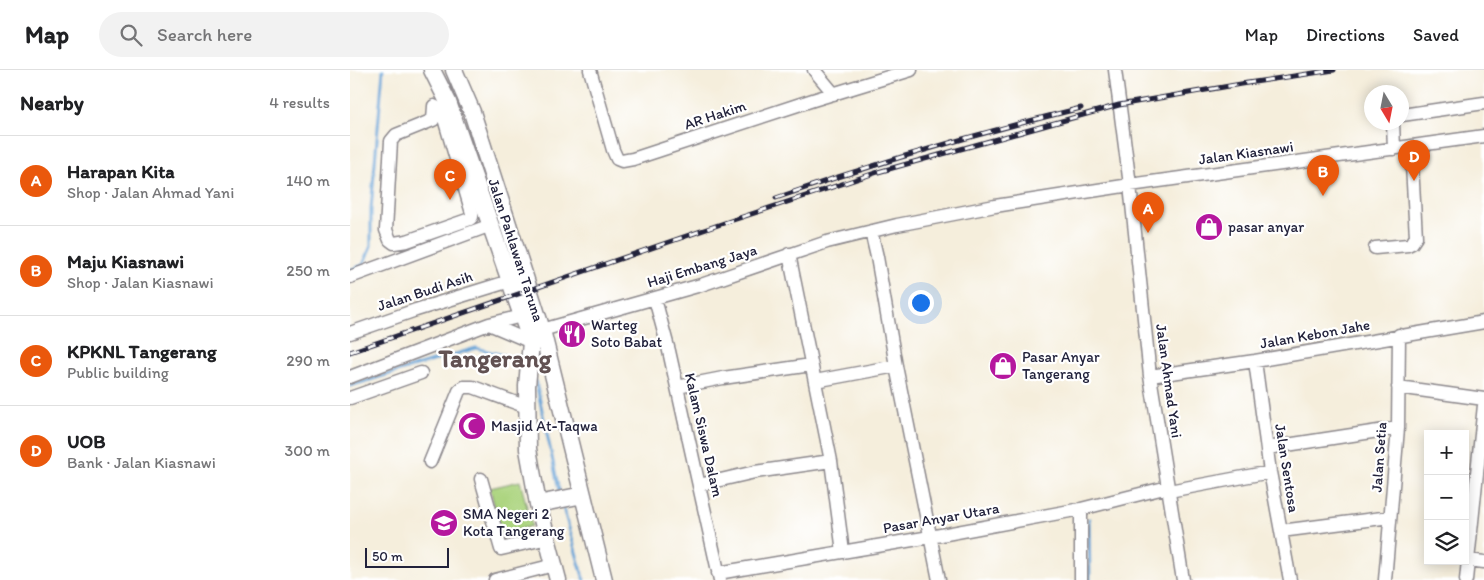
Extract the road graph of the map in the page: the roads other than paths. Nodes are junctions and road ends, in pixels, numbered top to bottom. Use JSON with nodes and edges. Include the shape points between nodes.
{"nodes":[{"id":1,"x":432,"y":70,"type":"edge"},
{"id":2,"x":454,"y":70,"type":"edge"},
{"id":3,"x":590,"y":70,"type":"edge"},
{"id":4,"x":814,"y":70,"type":"edge"},
{"id":5,"x":911,"y":70,"type":"edge"},
{"id":6,"x":1115,"y":70,"type":"edge"},
{"id":7,"x":834,"y":94,"type":"junction"},
{"id":8,"x":1484,"y":103,"type":"edge"},
{"id":9,"x":442,"y":104,"type":"junction"},
{"id":10,"x":1409,"y":114,"type":"edge"},
{"id":11,"x":1393,"y":130,"type":"edge"},
{"id":12,"x":1484,"y":136,"type":"edge"},
{"id":13,"x":1411,"y":147,"type":"junction"},
{"id":14,"x":1394,"y":149,"type":"junction"},
{"id":15,"x":1130,"y":185,"type":"junction"},
{"id":16,"x":491,"y":225,"type":"junction"},
{"id":17,"x":871,"y":231,"type":"junction"},
{"id":18,"x":1375,"y":248,"type":"dead end"},
{"id":19,"x":789,"y":254,"type":"junction"},
{"id":20,"x":350,"y":277,"type":"edge"},
{"id":21,"x":510,"y":281,"type":"junction"},
{"id":22,"x":655,"y":298,"type":"junction"},
{"id":23,"x":522,"y":316,"type":"junction"},
{"id":24,"x":1484,"y":322,"type":"edge"},
{"id":25,"x":489,"y":324,"type":"junction"},
{"id":26,"x":350,"y":334,"type":"edge"},
{"id":27,"x":1399,"y":336,"type":"junction"},
{"id":28,"x":534,"y":340,"type":"junction"},
{"id":29,"x":1255,"y":361,"type":"junction"},
{"id":30,"x":811,"y":365,"type":"junction"},
{"id":31,"x":896,"y":366,"type":"junction"},
{"id":32,"x":421,"y":373,"type":"dead end"},
{"id":33,"x":1150,"y":376,"type":"junction"},
{"id":34,"x":350,"y":378,"type":"edge"},
{"id":35,"x":815,"y":381,"type":"junction"},
{"id":36,"x":1398,"y":386,"type":"junction"},
{"id":37,"x":677,"y":387,"type":"junction"},
{"id":38,"x":350,"y":398,"type":"edge"},
{"id":39,"x":1484,"y":399,"type":"edge"},
{"id":40,"x":1484,"y":405,"type":"edge"},
{"id":41,"x":527,"y":407,"type":"junction"},
{"id":42,"x":1398,"y":428,"type":"junction"},
{"id":43,"x":1267,"y":448,"type":"junction"},
{"id":44,"x":831,"y":460,"type":"junction"},
{"id":45,"x":430,"y":462,"type":"dead end"},
{"id":46,"x":1270,"y":472,"type":"junction"},
{"id":47,"x":481,"y":479,"type":"dead end"},
{"id":48,"x":699,"y":485,"type":"junction"},
{"id":49,"x":1168,"y":489,"type":"junction"},
{"id":50,"x":579,"y":496,"type":"junction"},
{"id":51,"x":542,"y":503,"type":"junction"},
{"id":52,"x":1081,"y":509,"type":"junction"},
{"id":53,"x":1390,"y":517,"type":"junction"},
{"id":54,"x":1281,"y":530,"type":"junction"},
{"id":55,"x":930,"y":537,"type":"junction"},
{"id":56,"x":548,"y":538,"type":"junction"},
{"id":57,"x":1469,"y":550,"type":"edge"},
{"id":58,"x":844,"y":552,"type":"junction"},
{"id":59,"x":1469,"y":560,"type":"edge"},
{"id":60,"x":1484,"y":562,"type":"edge"},
{"id":61,"x":1468,"y":565,"type":"edge"},
{"id":62,"x":556,"y":573,"type":"edge"},
{"id":63,"x":719,"y":577,"type":"edge"},
{"id":64,"x":495,"y":580,"type":"edge"},
{"id":65,"x":604,"y":580,"type":"edge"},
{"id":66,"x":939,"y":580,"type":"edge"},
{"id":67,"x":1081,"y":580,"type":"edge"},
{"id":68,"x":1183,"y":580,"type":"edge"},
{"id":69,"x":1290,"y":580,"type":"edge"},
{"id":70,"x":1385,"y":580,"type":"edge"},
{"id":71,"x":1466,"y":580,"type":"edge"}],
"edges":[{"from":1,"to":9,"type":"main road","name":"Jalan Pahlawan Taruna"},
{"from":2,"to":28,"type":"main road","name":"Jalan Pahlawan Taruna","via":[[475,121]]},
{"from":3,"to":7,"type":"street","name":"AR Hakim","via":[[613,150],[617,159],[622,161]]},
{"from":4,"to":7,"type":"street"},
{"from":5,"to":7,"type":"street","name":"AR Hakim"},
{"from":6,"to":15,"type":"street","name":"Jalan Ahmad Yani"},
{"from":8,"to":10,"type":"street"},
{"from":9,"to":9,"type":"street","via":[[434,108],[433,120],[396,135],[391,141],[386,230],[394,243],[472,217],[440,109]]},
{"from":9,"to":16,"type":"main road","name":"Jalan Pahlawan Taruna"},
{"from":11,"to":14,"type":"street"},
{"from":12,"to":13,"type":"street","name":"Jalan Kiasnawi"},
{"from":13,"to":14,"type":"street","name":"Jalan Kiasnawi"},
{"from":13,"to":18,"type":"street","via":[[1416,237],[1412,244]]},
{"from":14,"to":15,"type":"street","name":"Jalan Kiasnawi"},
{"from":15,"to":17,"type":"street","name":"Jalan Kiasnawi","via":[[995,206]]},
{"from":15,"to":33,"type":"street","name":"Jalan Ahmad Yani"},
{"from":16,"to":20,"type":"street"},
{"from":16,"to":21,"type":"main road","name":"Jalan Pahlawan Taruna"},
{"from":17,"to":19,"type":"street","name":"Haji Embang Jaya"},
{"from":17,"to":31,"type":"street"},
{"from":19,"to":22,"type":"street","name":"Haji Embang Jaya"},
{"from":19,"to":30,"type":"street"},
{"from":21,"to":23,"type":"main road","name":"Jalan Pahlawan Taruna"},
{"from":21,"to":26,"type":"street","name":"Jalan Budi Asih"},
{"from":22,"to":28,"type":"street","name":"Haji Embang Jaya"},
{"from":22,"to":37,"type":"street","name":"Kalam Siswa Dalam"},
{"from":23,"to":25,"type":"street"},
{"from":23,"to":28,"type":"main road","name":"Jalan Pahlawan Taruna"},
{"from":24,"to":27,"type":"street","name":"Jalan Kebon Jahe"},
{"from":25,"to":28,"type":"street"},
{"from":25,"to":34,"type":"street"},
{"from":27,"to":29,"type":"street","name":"Jalan Kebon Jahe"},
{"from":27,"to":36,"type":"street","name":"Jalan Setia"},
{"from":28,"to":41,"type":"main road","name":"Jalan Pahlawan Taruna"},
{"from":28,"to":50,"type":"main road","name":"Jalan Pahlawan Taruna"},
{"from":29,"to":33,"type":"street","name":"Jalan Kebon Jahe"},
{"from":29,"to":43,"type":"street","name":"Jalan Sentosa"},
{"from":30,"to":35,"type":"street"},
{"from":30,"to":37,"type":"street"},
{"from":31,"to":35,"type":"street"},
{"from":31,"to":55,"type":"street"},
{"from":32,"to":38,"type":"street"},
{"from":33,"to":49,"type":"street","name":"Jalan Ahmad Yani"},
{"from":35,"to":44,"type":"street"},
{"from":36,"to":39,"type":"street"},
{"from":36,"to":42,"type":"street","name":"Jalan Setia"},
{"from":37,"to":48,"type":"street","name":"Kalam Siswa Dalam"},
{"from":40,"to":57,"type":"street"},
{"from":41,"to":45,"type":"street","via":[[463,386]]},
{"from":41,"to":51,"type":"main road","name":"Jalan Pahlawan Taruna","via":[[528,449]]},
{"from":42,"to":43,"type":"street"},
{"from":42,"to":53,"type":"street","name":"Jalan Setia"},
{"from":43,"to":46,"type":"street","name":"Jalan Sentosa"},
{"from":44,"to":48,"type":"street"},
{"from":44,"to":58,"type":"street"},
{"from":46,"to":49,"type":"street","name":"Pasar Anyar Utara"},
{"from":46,"to":54,"type":"street","name":"Jalan Sentosa"},
{"from":47,"to":56,"type":"street","via":[[501,549]]},
{"from":48,"to":63,"type":"street","name":"Kalam Siswa Dalam"},
{"from":49,"to":52,"type":"street","name":"Pasar Anyar Utara"},
{"from":49,"to":68,"type":"street","name":"Jalan Ahmad Yani"},
{"from":50,"to":51,"type":"main road"},
{"from":50,"to":65,"type":"main road","name":"Jalan Pahlawan Taruna"},
{"from":51,"to":56,"type":"main road","name":"Jalan Pahlawan Taruna"},
{"from":52,"to":55,"type":"street","name":"Pasar Anyar Utara"},
{"from":52,"to":67,"type":"street"},
{"from":53,"to":54,"type":"street"},
{"from":53,"to":70,"type":"street","name":"Jalan Setia"},
{"from":54,"to":69,"type":"street","name":"Jalan Sentosa"},
{"from":55,"to":58,"type":"street","name":"Pasar Anyar Utara"},
{"from":55,"to":66,"type":"street"},
{"from":56,"to":62,"type":"main road","name":"Jalan Pahlawan Taruna"},
{"from":58,"to":63,"type":"street","name":"Pasar Anyar Utara"},
{"from":59,"to":60,"type":"street"},
{"from":61,"to":71,"type":"street"},
{"from":62,"to":64,"type":"street"}]}
